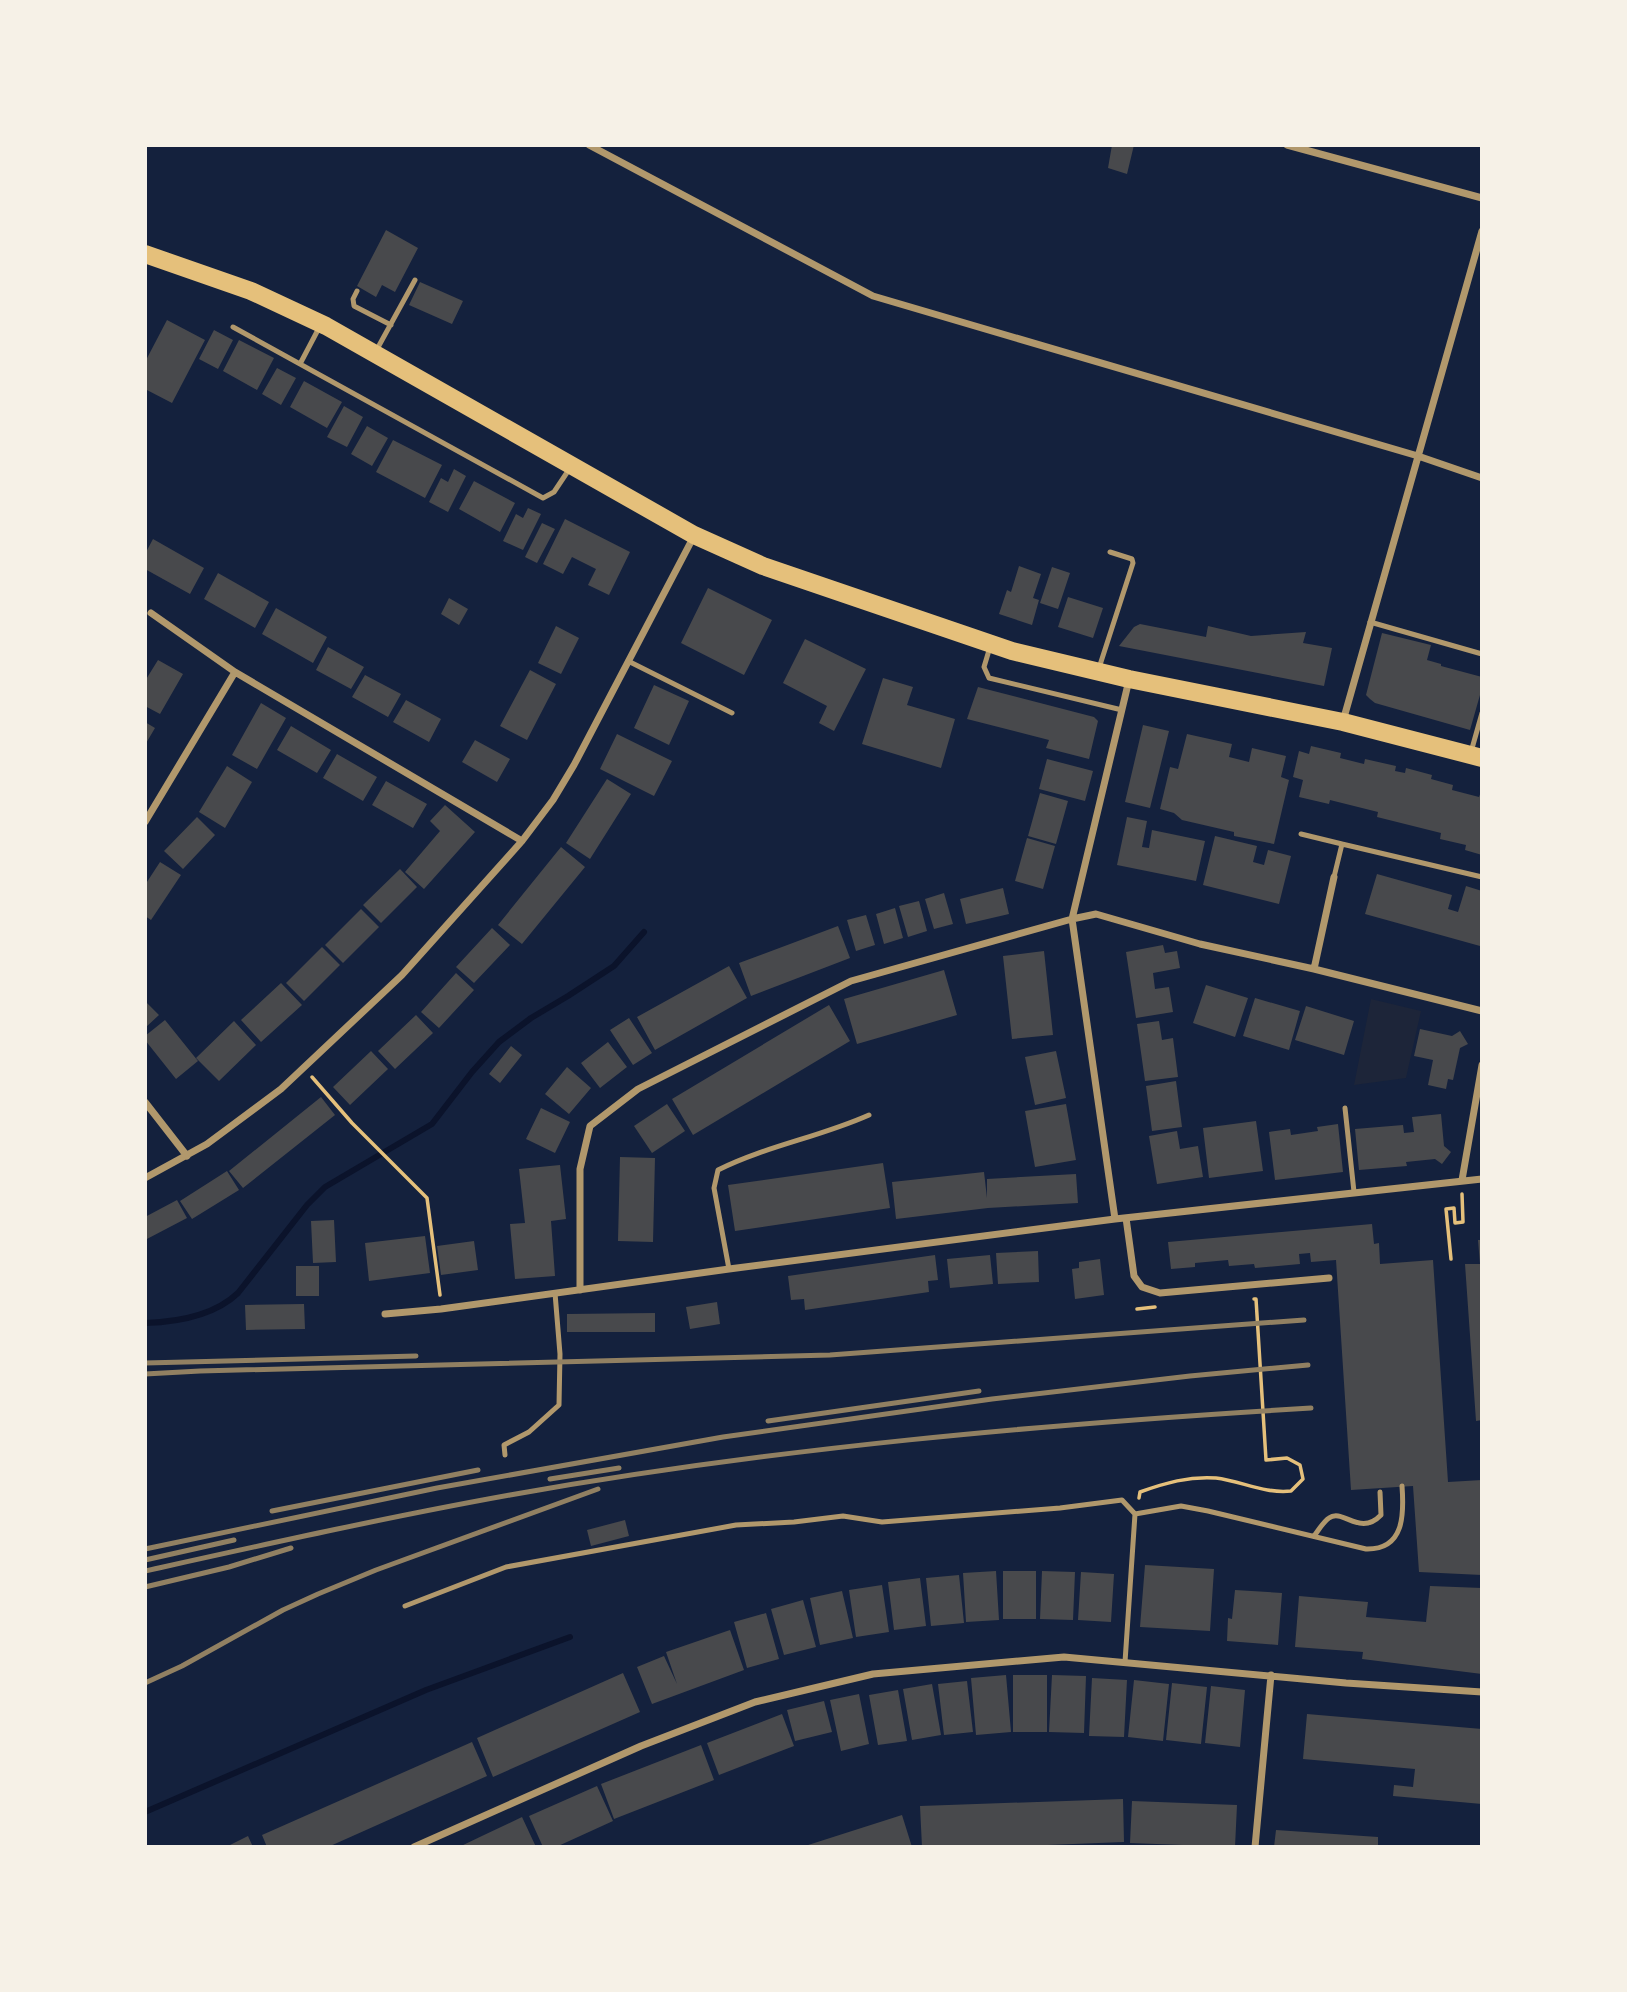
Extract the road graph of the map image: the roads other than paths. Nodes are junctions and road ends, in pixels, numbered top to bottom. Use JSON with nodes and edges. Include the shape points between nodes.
{"nodes":[{"id":1,"x":589,"y":145,"type":"edge"},
{"id":2,"x":1287,"y":145,"type":"edge"},
{"id":3,"x":1482,"y":198,"type":"edge"},
{"id":4,"x":1482,"y":231,"type":"edge"},
{"id":5,"x":145,"y":254,"type":"edge"},
{"id":6,"x":415,"y":280,"type":"dead end"},
{"id":7,"x":357,"y":291,"type":"dead end"},
{"id":8,"x":321,"y":324,"type":"junction"},
{"id":9,"x":391,"y":325,"type":"junction"},
{"id":10,"x":233,"y":327,"type":"dead end"},
{"id":11,"x":374,"y":353,"type":"junction"},
{"id":12,"x":300,"y":364,"type":"junction"},
{"id":13,"x":1418,"y":457,"type":"junction"},
{"id":14,"x":571,"y":466,"type":"junction"},
{"id":15,"x":1482,"y":478,"type":"edge"},
{"id":16,"x":694,"y":535,"type":"junction"},
{"id":17,"x":1110,"y":552,"type":"dead end"},
{"id":18,"x":151,"y":612,"type":"dead end"},
{"id":19,"x":1370,"y":622,"type":"junction"},
{"id":20,"x":991,"y":644,"type":"junction"},
{"id":21,"x":1482,"y":654,"type":"edge"},
{"id":22,"x":627,"y":660,"type":"junction"},
{"id":23,"x":236,"y":672,"type":"junction"},
{"id":24,"x":1098,"y":672,"type":"junction"},
{"id":25,"x":1129,"y":679,"type":"junction"},
{"id":26,"x":1122,"y":710,"type":"junction"},
{"id":27,"x":732,"y":713,"type":"dead end"},
{"id":28,"x":1482,"y":713,"type":"edge"},
{"id":29,"x":1342,"y":722,"type":"junction"},
{"id":30,"x":1476,"y":756,"type":"edge"},
{"id":31,"x":145,"y":822,"type":"edge"},
{"id":32,"x":1301,"y":834,"type":"dead end"},
{"id":33,"x":522,"y":841,"type":"junction"},
{"id":34,"x":1342,"y":844,"type":"junction"},
{"id":35,"x":1334,"y":877,"type":"joint"},
{"id":36,"x":1482,"y":877,"type":"edge"},
{"id":37,"x":1072,"y":919,"type":"junction"},
{"id":38,"x":1314,"y":969,"type":"junction"},
{"id":39,"x":1482,"y":1011,"type":"edge"},
{"id":40,"x":1482,"y":1065,"type":"edge"},
{"id":41,"x":145,"y":1102,"type":"edge"},
{"id":42,"x":1345,"y":1108,"type":"dead end"},
{"id":43,"x":869,"y":1115,"type":"dead end"},
{"id":44,"x":187,"y":1156,"type":"junction"},
{"id":45,"x":145,"y":1178,"type":"edge"},
{"id":46,"x":1482,"y":1178,"type":"edge"},
{"id":47,"x":1462,"y":1180,"type":"junction"},
{"id":48,"x":1354,"y":1192,"type":"junction"},
{"id":49,"x":1126,"y":1218,"type":"junction"},
{"id":50,"x":1115,"y":1219,"type":"junction"},
{"id":51,"x":729,"y":1269,"type":"junction"},
{"id":52,"x":1329,"y":1278,"type":"dead end"},
{"id":53,"x":580,"y":1290,"type":"junction"},
{"id":54,"x":555,"y":1293,"type":"junction"},
{"id":55,"x":385,"y":1314,"type":"dead end"},
{"id":56,"x":505,"y":1455,"type":"dead end"},
{"id":57,"x":1402,"y":1486,"type":"dead end"},
{"id":58,"x":1380,"y":1492,"type":"dead end"},
{"id":59,"x":1135,"y":1514,"type":"junction"},
{"id":60,"x":1314,"y":1536,"type":"junction"},
{"id":61,"x":405,"y":1606,"type":"dead end"},
{"id":62,"x":1125,"y":1662,"type":"junction"},
{"id":63,"x":1271,"y":1675,"type":"junction"},
{"id":64,"x":1482,"y":1692,"type":"edge"},
{"id":65,"x":414,"y":1847,"type":"edge"},
{"id":66,"x":1255,"y":1847,"type":"edge"}],
"edges":[{"from":1,"to":13,"type":"street","via":[[873,296]]},
{"from":2,"to":3,"type":"street"},
{"from":4,"to":13,"type":"street"},
{"from":5,"to":8,"type":"main road","via":[[251,291]]},
{"from":6,"to":9,"type":"lane"},
{"from":7,"to":9,"type":"lane","via":[[354,306]]},
{"from":8,"to":11,"type":"main road"},
{"from":8,"to":12,"type":"lane"},
{"from":9,"to":11,"type":"lane"},
{"from":10,"to":12,"type":"lane"},
{"from":11,"to":14,"type":"main road"},
{"from":12,"to":14,"type":"lane","via":[[543,498],[554,492]]},
{"from":13,"to":15,"type":"street"},
{"from":13,"to":19,"type":"street"},
{"from":14,"to":16,"type":"main road"},
{"from":16,"to":20,"type":"main road","via":[[762,566]]},
{"from":16,"to":22,"type":"street"},
{"from":17,"to":24,"type":"lane","via":[[1133,563]]},
{"from":18,"to":23,"type":"street"},
{"from":19,"to":21,"type":"lane"},
{"from":19,"to":29,"type":"street"},
{"from":20,"to":24,"type":"main road"},
{"from":20,"to":26,"type":"lane","via":[[984,667],[989,678]]},
{"from":22,"to":27,"type":"lane"},
{"from":22,"to":33,"type":"street","via":[[574,765]]},
{"from":23,"to":31,"type":"street"},
{"from":23,"to":33,"type":"street"},
{"from":24,"to":25,"type":"main road"},
{"from":25,"to":26,"type":"street"},
{"from":25,"to":29,"type":"main road"},
{"from":26,"to":37,"type":"street"},
{"from":28,"to":30,"type":"lane"},
{"from":29,"to":30,"type":"main road"},
{"from":32,"to":34,"type":"lane"},
{"from":33,"to":44,"type":"street","via":[[402,975],[281,1088]]},
{"from":34,"to":35,"type":"lane"},
{"from":34,"to":36,"type":"lane"},
{"from":35,"to":38,"type":"street"},
{"from":37,"to":38,"type":"street","via":[[1096,915]]},
{"from":37,"to":50,"type":"street"},
{"from":37,"to":53,"type":"street","via":[[851,981],[638,1089],[590,1126],[580,1169]]},
{"from":38,"to":39,"type":"street"},
{"from":40,"to":47,"type":"street"},
{"from":41,"to":44,"type":"street"},
{"from":42,"to":48,"type":"lane"},
{"from":43,"to":51,"type":"lane","via":[[718,1170],[714,1188]]},
{"from":44,"to":45,"type":"street"},
{"from":46,"to":47,"type":"street"},
{"from":47,"to":48,"type":"street"},
{"from":48,"to":49,"type":"street"},
{"from":49,"to":50,"type":"street"},
{"from":49,"to":52,"type":"street","via":[[1134,1276],[1142,1287],[1160,1293]]},
{"from":50,"to":51,"type":"street"},
{"from":51,"to":53,"type":"street"},
{"from":53,"to":54,"type":"street"},
{"from":54,"to":55,"type":"street"},
{"from":54,"to":56,"type":"lane","via":[[559,1405],[528,1432],[504,1445]]},
{"from":57,"to":60,"type":"lane","via":[[1403,1519],[1384,1545],[1366,1549]]},
{"from":58,"to":60,"type":"lane","via":[[1381,1515],[1374,1522],[1335,1516]]},
{"from":59,"to":60,"type":"lane","via":[[1181,1506]]},
{"from":59,"to":61,"type":"lane","via":[[1122,1500],[882,1522],[843,1516],[736,1525],[506,1567]]},
{"from":59,"to":62,"type":"lane"},
{"from":62,"to":63,"type":"street"},
{"from":62,"to":65,"type":"street","via":[[1064,1657],[873,1674],[755,1702],[641,1746]]},
{"from":63,"to":64,"type":"street"},
{"from":63,"to":66,"type":"street"}]}
